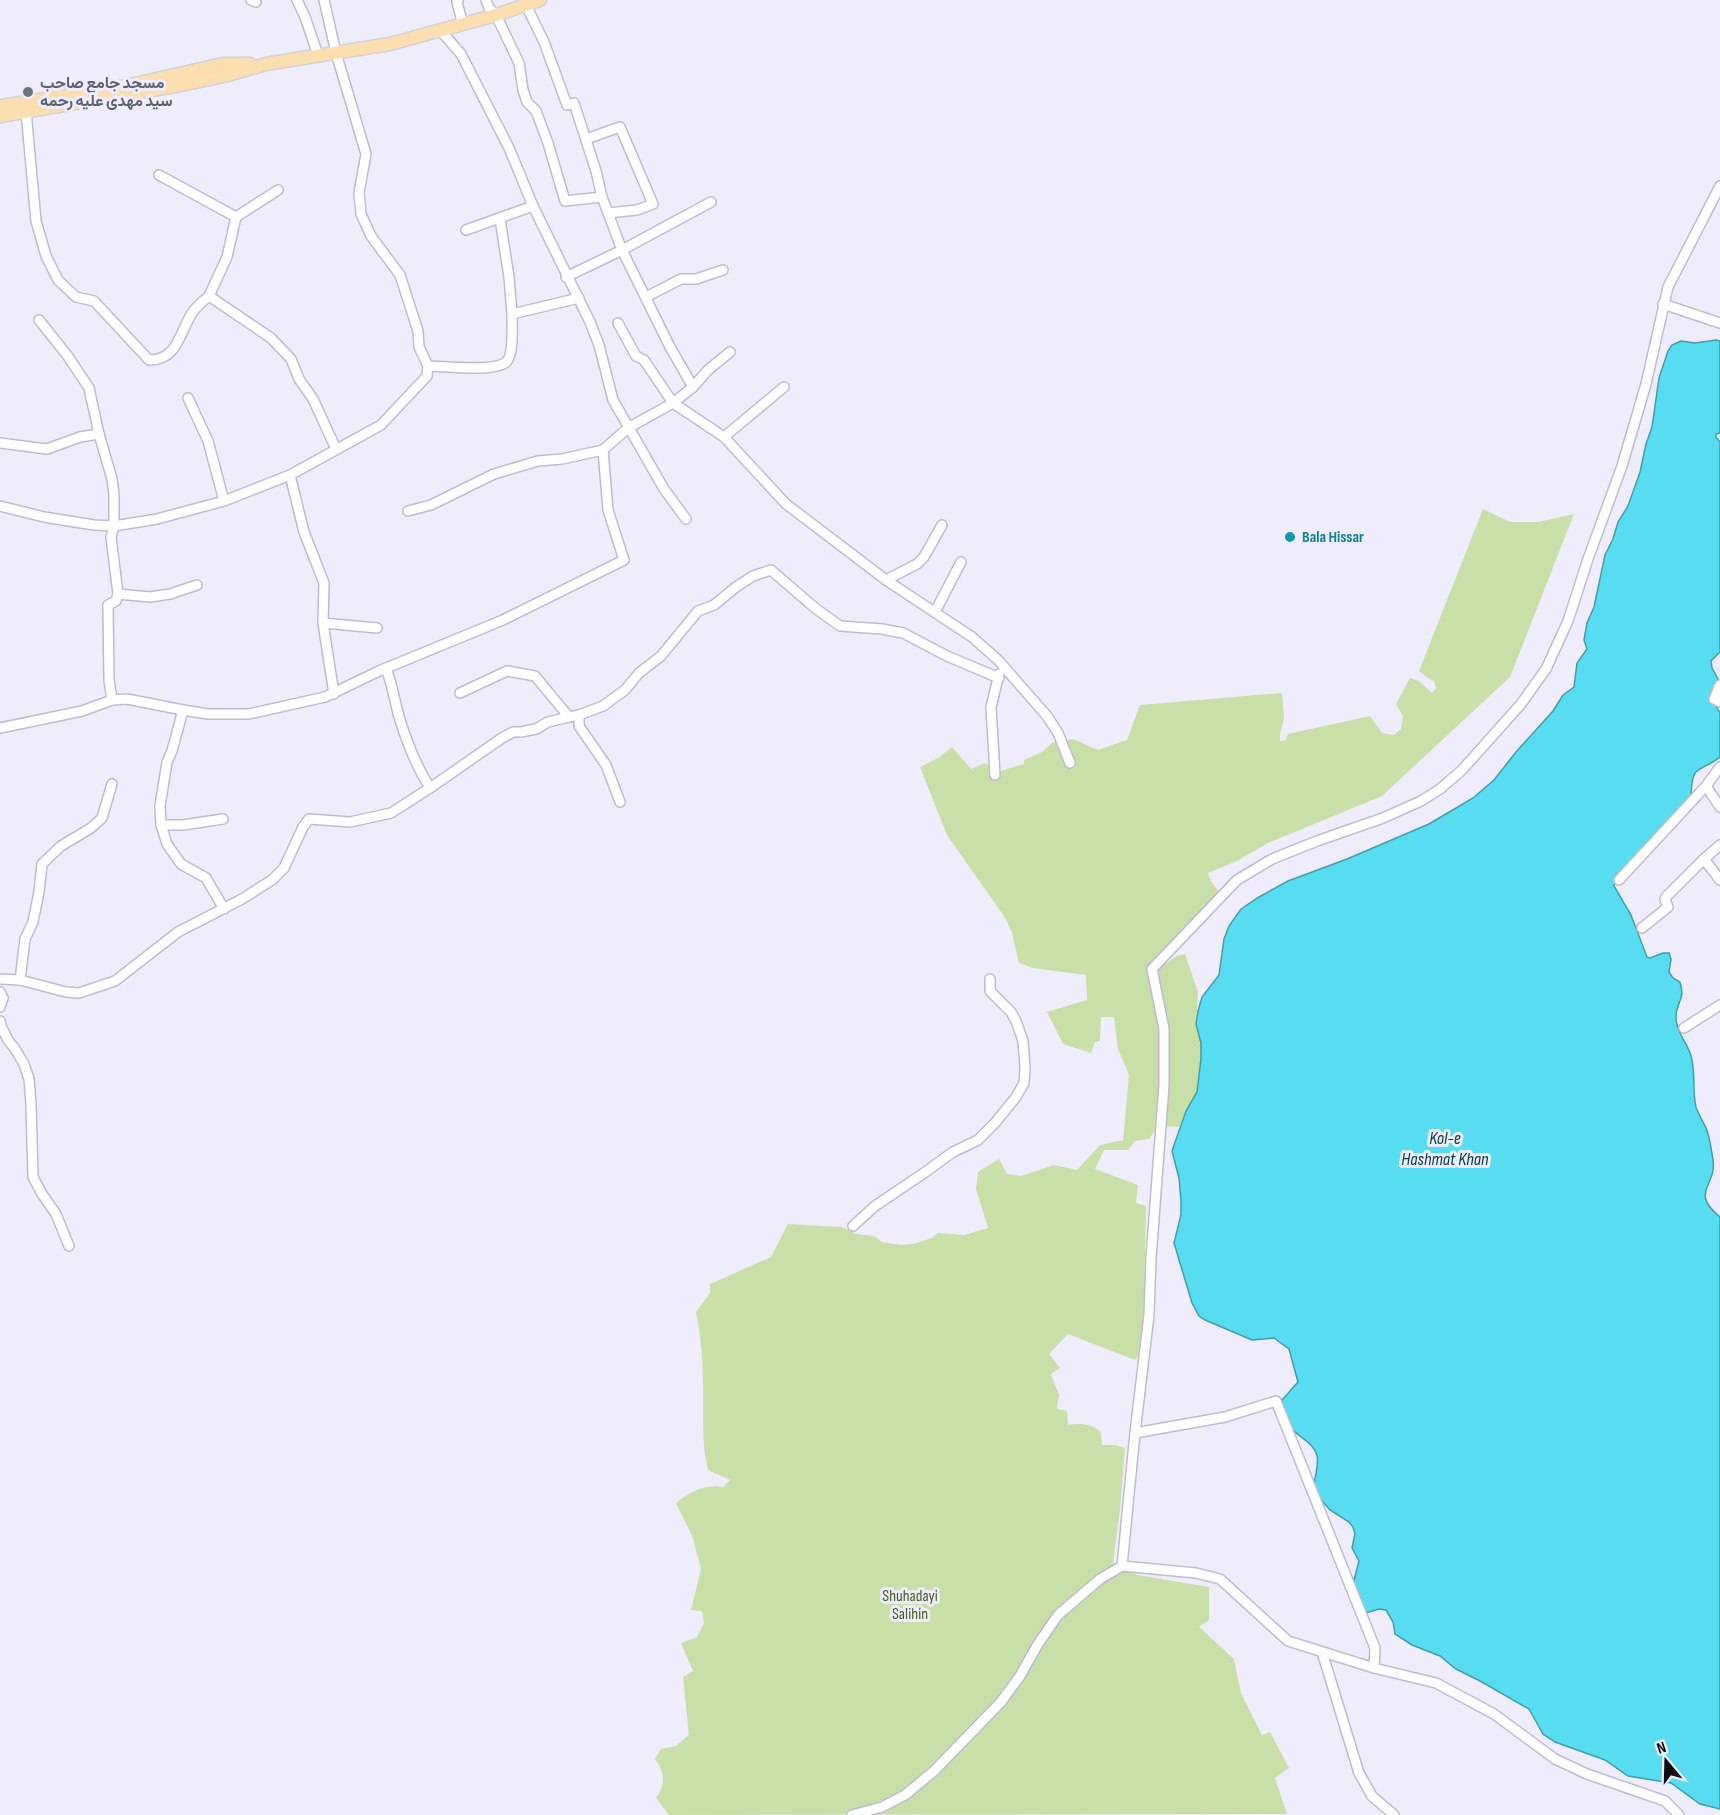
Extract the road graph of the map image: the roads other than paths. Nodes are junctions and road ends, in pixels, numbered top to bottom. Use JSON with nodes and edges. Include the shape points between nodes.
{"nodes":[{"id":1,"x":297,"y":0,"type":"edge"},
{"id":2,"x":324,"y":0,"type":"edge"},
{"id":3,"x":458,"y":0,"type":"edge"},
{"id":4,"x":486,"y":0,"type":"edge"},
{"id":5,"x":540,"y":0,"type":"edge"},
{"id":6,"x":527,"y":2,"type":"edge"},
{"id":7,"x":496,"y":15,"type":"junction"},
{"id":8,"x":463,"y":25,"type":"junction"},
{"id":9,"x":441,"y":31,"type":"junction"},
{"id":10,"x":336,"y":53,"type":"junction"},
{"id":11,"x":318,"y":55,"type":"junction"},
{"id":12,"x":266,"y":64,"type":"junction"},
{"id":13,"x":0,"y":106,"type":"edge"},
{"id":14,"x":26,"y":111,"type":"junction"},
{"id":15,"x":0,"y":116,"type":"edge"},
{"id":16,"x":586,"y":139,"type":"junction"},
{"id":17,"x":159,"y":175,"type":"dead end"},
{"id":18,"x":1720,"y":186,"type":"edge"},
{"id":19,"x":278,"y":190,"type":"dead end"},
{"id":20,"x":602,"y":197,"type":"junction"},
{"id":21,"x":711,"y":202,"type":"dead end"},
{"id":22,"x":533,"y":206,"type":"junction"},
{"id":23,"x":608,"y":213,"type":"junction"},
{"id":24,"x":236,"y":217,"type":"junction"},
{"id":25,"x":500,"y":219,"type":"junction"},
{"id":26,"x":466,"y":230,"type":"dead end"},
{"id":27,"x":622,"y":250,"type":"junction"},
{"id":28,"x":723,"y":270,"type":"dead end"},
{"id":29,"x":566,"y":277,"type":"junction"},
{"id":30,"x":209,"y":296,"type":"junction"},
{"id":31,"x":646,"y":297,"type":"junction"},
{"id":32,"x":579,"y":298,"type":"junction"},
{"id":33,"x":1663,"y":304,"type":"junction"},
{"id":34,"x":512,"y":315,"type":"junction"},
{"id":35,"x":39,"y":320,"type":"dead end"},
{"id":36,"x":618,"y":322,"type":"dead end"},
{"id":37,"x":1720,"y":323,"type":"edge"},
{"id":38,"x":730,"y":352,"type":"dead end"},
{"id":39,"x":428,"y":366,"type":"junction"},
{"id":40,"x":693,"y":387,"type":"junction"},
{"id":41,"x":784,"y":387,"type":"dead end"},
{"id":42,"x":188,"y":398,"type":"dead end"},
{"id":43,"x":673,"y":403,"type":"junction"},
{"id":44,"x":628,"y":429,"type":"junction"},
{"id":45,"x":99,"y":434,"type":"junction"},
{"id":46,"x":724,"y":438,"type":"junction"},
{"id":47,"x":0,"y":443,"type":"edge"},
{"id":48,"x":336,"y":449,"type":"junction"},
{"id":49,"x":603,"y":450,"type":"junction"},
{"id":50,"x":290,"y":475,"type":"junction"},
{"id":51,"x":224,"y":501,"type":"junction"},
{"id":52,"x":0,"y":506,"type":"edge"},
{"id":53,"x":408,"y":511,"type":"dead end"},
{"id":54,"x":686,"y":519,"type":"dead end"},
{"id":55,"x":942,"y":525,"type":"dead end"},
{"id":56,"x":114,"y":526,"type":"junction"},
{"id":57,"x":961,"y":562,"type":"dead end"},
{"id":58,"x":886,"y":580,"type":"junction"},
{"id":59,"x":197,"y":585,"type":"dead end"},
{"id":60,"x":118,"y":594,"type":"junction"},
{"id":61,"x":935,"y":612,"type":"junction"},
{"id":62,"x":323,"y":623,"type":"junction"},
{"id":63,"x":377,"y":628,"type":"dead end"},
{"id":64,"x":1001,"y":663,"type":"junction"},
{"id":65,"x":386,"y":668,"type":"junction"},
{"id":66,"x":999,"y":678,"type":"junction"},
{"id":67,"x":1720,"y":685,"type":"edge"},
{"id":68,"x":460,"y":693,"type":"dead end"},
{"id":69,"x":334,"y":694,"type":"junction"},
{"id":70,"x":112,"y":700,"type":"junction"},
{"id":71,"x":1720,"y":702,"type":"edge"},
{"id":72,"x":183,"y":710,"type":"junction"},
{"id":73,"x":574,"y":716,"type":"junction"},
{"id":74,"x":0,"y":728,"type":"edge"},
{"id":75,"x":1070,"y":763,"type":"dead end"},
{"id":76,"x":1720,"y":767,"type":"edge"},
{"id":77,"x":995,"y":775,"type":"dead end"},
{"id":78,"x":112,"y":784,"type":"dead end"},
{"id":79,"x":1706,"y":786,"type":"junction"},
{"id":80,"x":430,"y":788,"type":"junction"},
{"id":81,"x":620,"y":802,"type":"dead end"},
{"id":82,"x":1720,"y":807,"type":"edge"},
{"id":83,"x":223,"y":819,"type":"dead end"},
{"id":84,"x":161,"y":825,"type":"junction"},
{"id":85,"x":1720,"y":845,"type":"edge"},
{"id":86,"x":1704,"y":859,"type":"junction"},
{"id":87,"x":1619,"y":880,"type":"dead end"},
{"id":88,"x":1720,"y":880,"type":"edge"},
{"id":89,"x":224,"y":909,"type":"junction"},
{"id":90,"x":1642,"y":928,"type":"dead end"},
{"id":91,"x":0,"y":979,"type":"edge"},
{"id":92,"x":990,"y":979,"type":"dead end"},
{"id":93,"x":20,"y":980,"type":"junction"},
{"id":94,"x":0,"y":992,"type":"edge"},
{"id":95,"x":1720,"y":1005,"type":"edge"},
{"id":96,"x":0,"y":1007,"type":"edge"},
{"id":97,"x":0,"y":1021,"type":"edge"},
{"id":98,"x":1684,"y":1028,"type":"dead end"},
{"id":99,"x":853,"y":1226,"type":"dead end"},
{"id":100,"x":69,"y":1246,"type":"dead end"},
{"id":101,"x":1135,"y":1433,"type":"junction"},
{"id":102,"x":1122,"y":1566,"type":"junction"},
{"id":103,"x":1322,"y":1652,"type":"junction"},
{"id":104,"x":1374,"y":1668,"type":"junction"},
{"id":105,"x":852,"y":1815,"type":"edge"},
{"id":106,"x":1394,"y":1815,"type":"edge"},
{"id":107,"x":1679,"y":1815,"type":"edge"}],
"edges":[{"from":1,"to":11,"type":"street"},
{"from":2,"to":10,"type":"street"},
{"from":3,"to":8,"type":"street"},
{"from":4,"to":7,"type":"street"},
{"from":5,"to":6,"type":"main road"},
{"from":6,"to":7,"type":"main road"},
{"from":6,"to":16,"type":"street","via":[[567,105],[574,103]]},
{"from":7,"to":8,"type":"main road"},
{"from":7,"to":20,"type":"street","via":[[519,63],[523,90],[536,111],[565,201]]},
{"from":8,"to":9,"type":"main road"},
{"from":9,"to":10,"type":"main road"},
{"from":9,"to":22,"type":"street","via":[[461,54],[509,148]]},
{"from":10,"to":11,"type":"main road"},
{"from":10,"to":39,"type":"street","via":[[366,154],[359,193],[361,214],[371,236],[400,275],[418,331],[419,347]]},
{"from":11,"to":12,"type":"main road"},
{"from":12,"to":13,"type":"main road","via":[[223,64],[131,85]]},
{"from":12,"to":14,"type":"main road","via":[[182,85]]},
{"from":14,"to":15,"type":"main road"},
{"from":14,"to":30,"type":"street","via":[[36,221],[58,280],[76,297],[94,301],[149,360],[167,355],[192,313]]},
{"from":16,"to":20,"type":"street"},
{"from":16,"to":23,"type":"street","via":[[620,127],[652,204]]},
{"from":17,"to":24,"type":"street"},
{"from":18,"to":33,"type":"street","via":[[1682,257]]},
{"from":19,"to":24,"type":"street"},
{"from":20,"to":23,"type":"street"},
{"from":21,"to":27,"type":"street"},
{"from":22,"to":25,"type":"street"},
{"from":22,"to":29,"type":"street"},
{"from":23,"to":27,"type":"street"},
{"from":24,"to":30,"type":"street","via":[[227,257]]},
{"from":25,"to":26,"type":"street"},
{"from":25,"to":34,"type":"street"},
{"from":27,"to":29,"type":"street"},
{"from":27,"to":31,"type":"street"},
{"from":28,"to":31,"type":"street","via":[[696,279],[681,279]]},
{"from":29,"to":32,"type":"street"},
{"from":30,"to":48,"type":"street","via":[[271,338],[291,359]]},
{"from":31,"to":40,"type":"street"},
{"from":32,"to":34,"type":"street"},
{"from":32,"to":44,"type":"street","via":[[599,345],[613,400]]},
{"from":33,"to":37,"type":"street"},
{"from":33,"to":101,"type":"street","via":[[1646,384],[1622,466],[1568,621],[1546,669],[1521,704],[1462,770],[1421,801],[1272,859],[1237,880],[1152,969],[1164,1029],[1164,1085],[1149,1315]]},
{"from":34,"to":39,"type":"street","via":[[507,361],[472,369]]},
{"from":35,"to":45,"type":"street","via":[[88,388]]},
{"from":36,"to":43,"type":"street","via":[[636,356],[644,360]]},
{"from":38,"to":40,"type":"street"},
{"from":39,"to":48,"type":"street","via":[[426,376],[381,425]]},
{"from":40,"to":43,"type":"street"},
{"from":41,"to":46,"type":"street"},
{"from":42,"to":51,"type":"street","via":[[208,441]]},
{"from":43,"to":44,"type":"street"},
{"from":43,"to":46,"type":"street"},
{"from":44,"to":49,"type":"street"},
{"from":44,"to":54,"type":"street"},
{"from":45,"to":47,"type":"street","via":[[80,436],[47,449]]},
{"from":45,"to":56,"type":"street","via":[[112,478]]},
{"from":46,"to":58,"type":"street","via":[[786,504]]},
{"from":48,"to":50,"type":"street"},
{"from":49,"to":53,"type":"street","via":[[538,461],[494,474],[430,505]]},
{"from":49,"to":65,"type":"street","via":[[608,510],[624,560],[503,620]]},
{"from":50,"to":51,"type":"street"},
{"from":50,"to":62,"type":"street","via":[[304,532],[324,583]]},
{"from":51,"to":56,"type":"street"},
{"from":52,"to":56,"type":"street","via":[[44,517]]},
{"from":55,"to":58,"type":"street","via":[[917,564]]},
{"from":56,"to":60,"type":"street","via":[[111,537]]},
{"from":57,"to":61,"type":"street"},
{"from":58,"to":61,"type":"street"},
{"from":59,"to":60,"type":"street","via":[[150,597]]},
{"from":60,"to":70,"type":"street","via":[[116,601],[108,605]]},
{"from":61,"to":64,"type":"street"},
{"from":62,"to":63,"type":"street"},
{"from":62,"to":69,"type":"street"},
{"from":64,"to":66,"type":"street"},
{"from":64,"to":75,"type":"street","via":[[1047,716]]},
{"from":65,"to":69,"type":"street"},
{"from":65,"to":80,"type":"street","via":[[401,724]]},
{"from":66,"to":73,"type":"street","via":[[903,633],[840,626],[771,570],[753,576],[714,605],[698,611],[661,656],[625,690],[603,706]]},
{"from":66,"to":77,"type":"street","via":[[991,707]]},
{"from":67,"to":71,"type":"street","via":[[1714,699]]},
{"from":68,"to":73,"type":"street","via":[[507,671],[522,673],[535,676]]},
{"from":69,"to":72,"type":"street","via":[[249,714]]},
{"from":70,"to":72,"type":"street","via":[[137,700]]},
{"from":70,"to":74,"type":"street","via":[[82,711]]},
{"from":72,"to":84,"type":"street","via":[[167,762]]},
{"from":73,"to":80,"type":"street","via":[[513,732]]},
{"from":73,"to":81,"type":"street","via":[[606,765]]},
{"from":76,"to":79,"type":"street"},
{"from":78,"to":93,"type":"street","via":[[102,818],[42,864]]},
{"from":79,"to":82,"type":"street"},
{"from":79,"to":87,"type":"street"},
{"from":80,"to":89,"type":"street","via":[[391,813],[350,822],[309,819],[284,868],[272,880]]},
{"from":83,"to":84,"type":"street"},
{"from":84,"to":89,"type":"street","via":[[167,844],[181,864],[206,878]]},
{"from":85,"to":86,"type":"street"},
{"from":86,"to":88,"type":"street"},
{"from":86,"to":90,"type":"street","via":[[1667,896],[1668,907]]},
{"from":89,"to":93,"type":"street","via":[[178,932],[106,985],[79,993]]},
{"from":91,"to":93,"type":"street"},
{"from":92,"to":99,"type":"street","via":[[990,991],[1011,1012],[1023,1041],[1024,1083],[978,1140],[953,1152]]},
{"from":94,"to":96,"type":"street"},
{"from":95,"to":98,"type":"street"},
{"from":97,"to":100,"type":"street","via":[[29,1079],[33,1177],[56,1214]]},
{"from":101,"to":102,"type":"street"},
{"from":101,"to":104,"type":"street","via":[[1225,1417],[1276,1401],[1375,1648]]},
{"from":102,"to":103,"type":"street","via":[[1220,1579],[1288,1641]]},
{"from":102,"to":105,"type":"street","via":[[1100,1579],[1058,1615],[1000,1702],[934,1771],[882,1807]]},
{"from":103,"to":104,"type":"street"},
{"from":103,"to":106,"type":"street","via":[[1359,1773],[1372,1796]]},
{"from":104,"to":107,"type":"street","via":[[1436,1683],[1494,1714],[1555,1759],[1665,1801]]}]}
